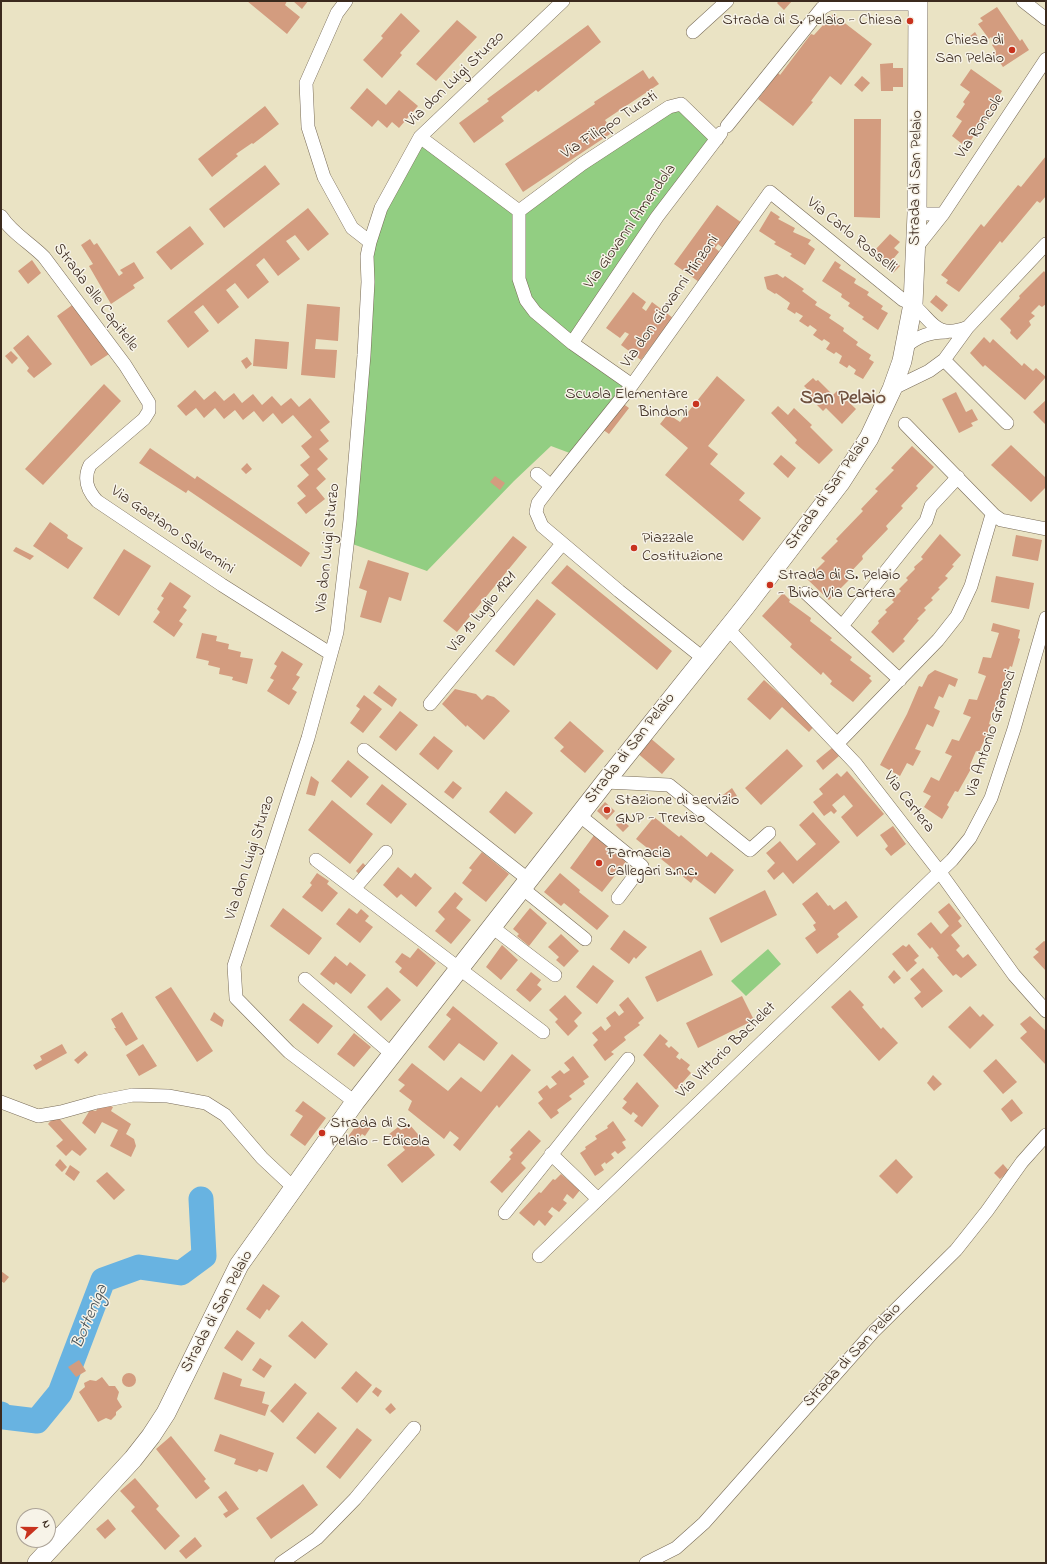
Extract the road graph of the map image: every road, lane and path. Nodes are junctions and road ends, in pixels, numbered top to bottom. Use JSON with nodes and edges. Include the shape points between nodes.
{"nodes":[{"id":1,"x":346,"y":1,"type":"edge"},
{"id":2,"x":563,"y":1,"type":"edge"},
{"id":3,"x":727,"y":1,"type":"edge"},
{"id":4,"x":1023,"y":1,"type":"edge"},
{"id":5,"x":918,"y":3,"type":"edge"},
{"id":6,"x":1046,"y":19,"type":"edge"},
{"id":7,"x":693,"y":32,"type":"dead end"},
{"id":8,"x":1046,"y":59,"type":"edge"},
{"id":9,"x":722,"y":133,"type":"junction"},
{"id":10,"x":420,"y":137,"type":"junction"},
{"id":11,"x":770,"y":192,"type":"joint"},
{"id":12,"x":519,"y":211,"type":"junction"},
{"id":13,"x":917,"y":214,"type":"junction"},
{"id":14,"x":943,"y":214,"type":"junction"},
{"id":15,"x":1,"y":216,"type":"edge"},
{"id":16,"x":370,"y":242,"type":"junction"},
{"id":17,"x":1046,"y":244,"type":"edge"},
{"id":18,"x":916,"y":248,"type":"junction"},
{"id":19,"x":912,"y":304,"type":"junction"},
{"id":20,"x":968,"y":327,"type":"junction"},
{"id":21,"x":946,"y":332,"type":"junction"},
{"id":22,"x":572,"y":343,"type":"junction"},
{"id":23,"x":905,"y":347,"type":"junction"},
{"id":24,"x":944,"y":360,"type":"junction"},
{"id":25,"x":632,"y":385,"type":"junction"},
{"id":26,"x":892,"y":389,"type":"junction"},
{"id":27,"x":149,"y":411,"type":"joint"},
{"id":28,"x":1007,"y":422,"type":"dead end"},
{"id":29,"x":905,"y":424,"type":"dead end"},
{"id":30,"x":537,"y":474,"type":"dead end"},
{"id":31,"x":958,"y":477,"type":"junction"},
{"id":32,"x":551,"y":486,"type":"junction"},
{"id":33,"x":994,"y":515,"type":"junction"},
{"id":34,"x":1046,"y":529,"type":"edge"},
{"id":35,"x":562,"y":544,"type":"junction"},
{"id":36,"x":806,"y":593,"type":"dead end"},
{"id":37,"x":1046,"y":618,"type":"edge"},
{"id":38,"x":842,"y":626,"type":"junction"},
{"id":39,"x":728,"y":629,"type":"junction"},
{"id":40,"x":331,"y":654,"type":"junction"},
{"id":41,"x":703,"y":658,"type":"junction"},
{"id":42,"x":900,"y":680,"type":"junction"},
{"id":43,"x":430,"y":704,"type":"dead end"},
{"id":44,"x":837,"y":744,"type":"junction"},
{"id":45,"x":364,"y":750,"type":"dead end"},
{"id":46,"x":605,"y":782,"type":"junction"},
{"id":47,"x":579,"y":815,"type":"junction"},
{"id":48,"x":769,"y":833,"type":"dead end"},
{"id":49,"x":386,"y":852,"type":"dead end"},
{"id":50,"x":316,"y":860,"type":"dead end"},
{"id":51,"x":939,"y":871,"type":"junction"},
{"id":52,"x":526,"y":884,"type":"junction"},
{"id":53,"x":354,"y":889,"type":"junction"},
{"id":54,"x":618,"y":898,"type":"dead end"},
{"id":55,"x":492,"y":927,"type":"junction"},
{"id":56,"x":585,"y":939,"type":"dead end"},
{"id":57,"x":459,"y":969,"type":"junction"},
{"id":58,"x":555,"y":975,"type":"dead end"},
{"id":59,"x":305,"y":979,"type":"dead end"},
{"id":60,"x":1046,"y":1011,"type":"edge"},
{"id":61,"x":543,"y":1032,"type":"dead end"},
{"id":62,"x":393,"y":1055,"type":"junction"},
{"id":63,"x":628,"y":1059,"type":"dead end"},
{"id":64,"x":1,"y":1102,"type":"edge"},
{"id":65,"x":355,"y":1102,"type":"junction"},
{"id":66,"x":1046,"y":1135,"type":"edge"},
{"id":67,"x":551,"y":1154,"type":"junction"},
{"id":68,"x":294,"y":1188,"type":"junction"},
{"id":69,"x":598,"y":1199,"type":"junction"},
{"id":70,"x":505,"y":1213,"type":"dead end"},
{"id":71,"x":539,"y":1256,"type":"dead end"},
{"id":72,"x":414,"y":1428,"type":"dead end"},
{"id":73,"x":38,"y":1562,"type":"edge"},
{"id":74,"x":281,"y":1563,"type":"edge"},
{"id":75,"x":646,"y":1563,"type":"edge"}],
"edges":[{"from":1,"to":16,"type":"street","via":[[306,83],[308,127],[324,177],[352,228]]},
{"from":2,"to":10,"type":"street","name":"Via don Luigi Sturzo"},
{"from":3,"to":7,"type":"street"},
{"from":4,"to":6,"type":"street"},
{"from":5,"to":9,"type":"street","name":"Via Giovanni Amendola","via":[[829,4],[822,8]]},
{"from":5,"to":13,"type":"main road","name":"Strada di San Pelaio"},
{"from":8,"to":14,"type":"street","name":"Via Roncole"},
{"from":9,"to":12,"type":"street","name":"Via Filippo Turati","via":[[681,104],[669,106],[582,164]]},
{"from":9,"to":22,"type":"street","name":"Via Giovanni Amendola","via":[[657,217]]},
{"from":10,"to":12,"type":"street"},
{"from":10,"to":16,"type":"street","name":"Via don Luigi Sturzo","via":[[381,208]]},
{"from":11,"to":19,"type":"street","name":"Via Carlo Rosselli","via":[[903,300]]},
{"from":11,"to":25,"type":"street","name":"Via don Giovanni Minzoni"},
{"from":12,"to":22,"type":"street","via":[[519,279],[526,300],[535,312]]},
{"from":13,"to":14,"type":"street"},
{"from":13,"to":18,"type":"main road","name":"Strada di San Pelaio"},
{"from":14,"to":18,"type":"street","name":"Via Roncole"},
{"from":15,"to":27,"type":"street","name":"Strada alle Capitelle","via":[[14,232],[44,257],[125,365],[149,402]]},
{"from":16,"to":40,"type":"street","name":"Via don Luigi Sturzo","via":[[367,256],[364,355],[350,520],[337,632]]},
{"from":17,"to":20,"type":"street"},
{"from":18,"to":19,"type":"main road","name":"Strada di San Pelaio"},
{"from":19,"to":21,"type":"street","name":"Via Carlo Rosselli","via":[[926,320]]},
{"from":19,"to":23,"type":"main road","name":"Strada di San Pelaio"},
{"from":20,"to":21,"type":"street"},
{"from":20,"to":24,"type":"street"},
{"from":21,"to":23,"type":"street","via":[[927,334]]},
{"from":22,"to":25,"type":"street"},
{"from":23,"to":26,"type":"main road","name":"Strada di San Pelaio"},
{"from":24,"to":26,"type":"street","via":[[929,371]]},
{"from":24,"to":28,"type":"street"},
{"from":25,"to":32,"type":"street","name":"Via don Giovanni Minzoni"},
{"from":26,"to":39,"type":"main road","name":"Strada di San Pelaio","via":[[857,459]]},
{"from":27,"to":40,"type":"street","name":"Via Gaetano Salvemini","via":[[144,419],[90,465],[86,473],[89,492],[97,501],[216,581]]},
{"from":29,"to":31,"type":"street"},
{"from":30,"to":32,"type":"street"},
{"from":31,"to":33,"type":"street"},
{"from":31,"to":38,"type":"street","via":[[931,506],[926,521]]},
{"from":32,"to":35,"type":"street","via":[[538,503],[536,512],[542,526]]},
{"from":33,"to":34,"type":"street","via":[[1001,520]]},
{"from":33,"to":42,"type":"street","via":[[971,586],[960,609],[943,634]]},
{"from":35,"to":41,"type":"street"},
{"from":35,"to":43,"type":"street","name":"Via 13 luglio 1921"},
{"from":36,"to":38,"type":"street"},
{"from":37,"to":51,"type":"street","name":"Via Antonio Gramsci","via":[[991,798],[970,838]]},
{"from":38,"to":42,"type":"street"},
{"from":39,"to":41,"type":"main road","name":"Strada di San Pelaio"},
{"from":39,"to":44,"type":"street","name":"Via Cartera"},
{"from":40,"to":65,"type":"street","name":"Via don Luigi Sturzo","via":[[308,738],[234,966],[236,998],[289,1052]]},
{"from":41,"to":46,"type":"main road","name":"Strada di San Pelaio"},
{"from":42,"to":44,"type":"street"},
{"from":44,"to":51,"type":"street","name":"Via Cartera","via":[[856,764]]},
{"from":45,"to":52,"type":"street"},
{"from":46,"to":47,"type":"main road","name":"Strada di San Pelaio"},
{"from":46,"to":48,"type":"street","via":[[669,785],[750,850]]},
{"from":47,"to":52,"type":"main road","name":"Strada di San Pelaio"},
{"from":47,"to":54,"type":"street","via":[[642,866]]},
{"from":49,"to":53,"type":"street"},
{"from":50,"to":53,"type":"street"},
{"from":51,"to":60,"type":"street","name":"Via Cartera","via":[[1014,975]]},
{"from":51,"to":69,"type":"street","name":"Via Vittorio Bachelet"},
{"from":52,"to":55,"type":"main road","name":"Strada di San Pelaio"},
{"from":52,"to":56,"type":"street"},
{"from":53,"to":57,"type":"street"},
{"from":55,"to":57,"type":"main road","name":"Strada di San Pelaio"},
{"from":55,"to":58,"type":"street"},
{"from":57,"to":61,"type":"street"},
{"from":57,"to":62,"type":"main road","name":"Strada di San Pelaio"},
{"from":59,"to":62,"type":"street"},
{"from":62,"to":65,"type":"main road","name":"Strada di San Pelaio"},
{"from":63,"to":67,"type":"street"},
{"from":64,"to":68,"type":"street","via":[[38,1116],[133,1095],[168,1096],[206,1103],[225,1114],[262,1158]]},
{"from":65,"to":68,"type":"main road","name":"Strada di San Pelaio"},
{"from":66,"to":75,"type":"street","name":"Strada di San Pelaio","via":[[1022,1162],[956,1250],[873,1332],[704,1524],[676,1548]]},
{"from":67,"to":69,"type":"street"},
{"from":67,"to":70,"type":"street"},
{"from":68,"to":73,"type":"main road","name":"Strada di San Pelaio","via":[[239,1265],[166,1413],[151,1436]]},
{"from":69,"to":71,"type":"street","name":"Via Vittorio Bachelet"},
{"from":72,"to":74,"type":"street","via":[[355,1499],[317,1538]]}]}
